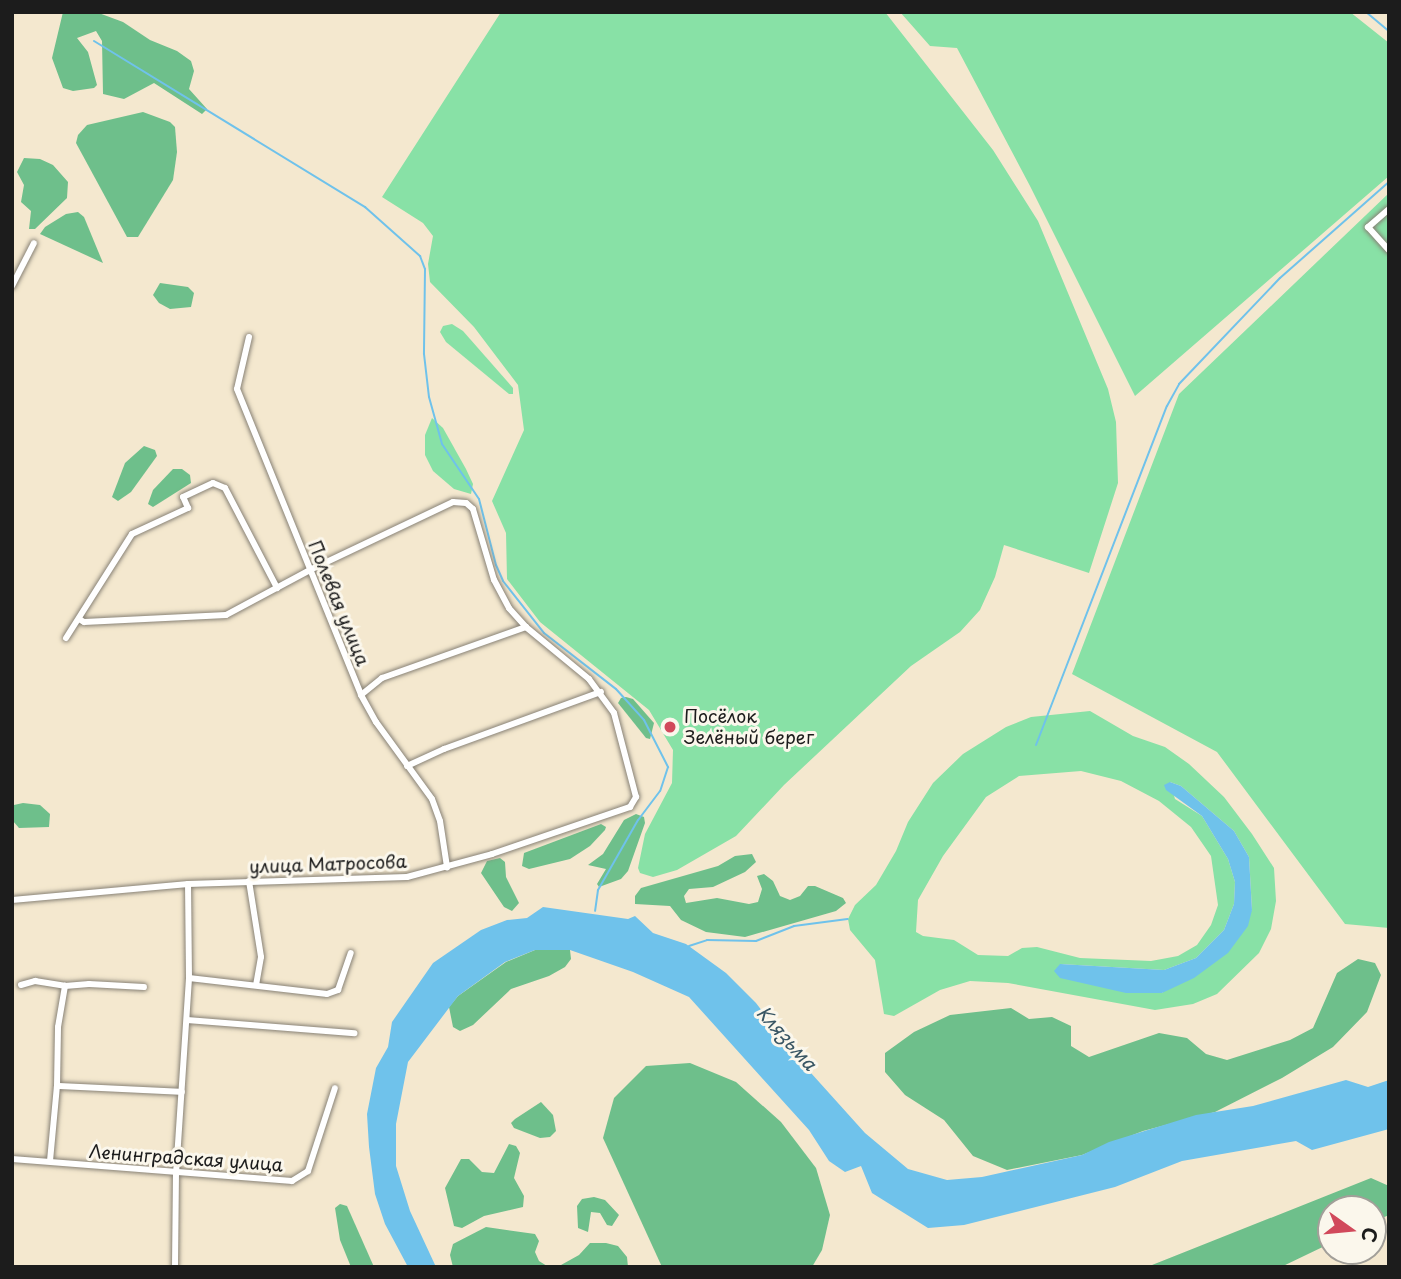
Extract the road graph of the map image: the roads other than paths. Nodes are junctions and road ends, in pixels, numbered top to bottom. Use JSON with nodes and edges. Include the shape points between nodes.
{"nodes":[{"id":1,"x":1389,"y":209,"type":"edge"},
{"id":2,"x":34,"y":243,"type":"dead end"},
{"id":3,"x":1389,"y":250,"type":"edge"},
{"id":4,"x":12,"y":286,"type":"edge"},
{"id":5,"x":249,"y":337,"type":"dead end"},
{"id":6,"x":310,"y":570,"type":"junction"},
{"id":7,"x":277,"y":588,"type":"junction"},
{"id":8,"x":79,"y":619,"type":"junction"},
{"id":9,"x":526,"y":627,"type":"junction"},
{"id":10,"x":66,"y":638,"type":"dead end"},
{"id":11,"x":601,"y":692,"type":"junction"},
{"id":12,"x":361,"y":695,"type":"junction"},
{"id":13,"x":407,"y":766,"type":"junction"},
{"id":14,"x":447,"y":867,"type":"junction"},
{"id":15,"x":248,"y":881,"type":"junction"},
{"id":16,"x":188,"y":884,"type":"junction"},
{"id":17,"x":12,"y":900,"type":"edge"},
{"id":18,"x":351,"y":953,"type":"dead end"},
{"id":19,"x":189,"y":978,"type":"junction"},
{"id":20,"x":256,"y":984,"type":"junction"},
{"id":21,"x":21,"y":985,"type":"dead end"},
{"id":22,"x":65,"y":986,"type":"junction"},
{"id":23,"x":145,"y":987,"type":"dead end"},
{"id":24,"x":187,"y":1020,"type":"junction"},
{"id":25,"x":354,"y":1033,"type":"dead end"},
{"id":26,"x":57,"y":1086,"type":"junction"},
{"id":27,"x":335,"y":1088,"type":"dead end"},
{"id":28,"x":182,"y":1092,"type":"junction"},
{"id":29,"x":12,"y":1159,"type":"edge"},
{"id":30,"x":50,"y":1161,"type":"junction"},
{"id":31,"x":176,"y":1174,"type":"junction"},
{"id":32,"x":175,"y":1267,"type":"edge"}],
"edges":[{"from":1,"to":3,"type":"street","via":[[1368,227]]},
{"from":2,"to":4,"type":"street"},
{"from":5,"to":6,"type":"street","name":"Полевая улица","via":[[237,389]]},
{"from":6,"to":7,"type":"street"},
{"from":6,"to":9,"type":"street","via":[[453,502],[466,503],[473,509],[494,580]]},
{"from":6,"to":12,"type":"street","name":"Полевая улица"},
{"from":7,"to":8,"type":"street","via":[[217,617]]},
{"from":7,"to":8,"type":"street","via":[[225,488],[213,483],[183,497],[188,508],[132,534]]},
{"from":8,"to":10,"type":"street"},
{"from":9,"to":11,"type":"street"},
{"from":9,"to":12,"type":"street","via":[[382,678]]},
{"from":11,"to":13,"type":"street","via":[[444,748]]},
{"from":11,"to":14,"type":"street","name":"улица Матросова","via":[[614,713],[634,803]]},
{"from":12,"to":13,"type":"street","name":"Полевая улица"},
{"from":13,"to":14,"type":"street","name":"Полевая улица","via":[[436,810]]},
{"from":14,"to":15,"type":"street","name":"улица Матросова","via":[[407,877]]},
{"from":15,"to":16,"type":"street","name":"улица Матросова"},
{"from":15,"to":20,"type":"street","via":[[261,957]]},
{"from":16,"to":17,"type":"street","name":"улица Матросова"},
{"from":16,"to":19,"type":"street"},
{"from":18,"to":20,"type":"street","via":[[338,990],[327,994]]},
{"from":19,"to":20,"type":"street"},
{"from":19,"to":24,"type":"street"},
{"from":21,"to":22,"type":"street","via":[[35,981]]},
{"from":22,"to":23,"type":"street"},
{"from":22,"to":26,"type":"street","via":[[58,1027]]},
{"from":24,"to":25,"type":"street"},
{"from":24,"to":28,"type":"street"},
{"from":26,"to":28,"type":"street"},
{"from":26,"to":30,"type":"street"},
{"from":27,"to":31,"type":"street","name":"Ленинградская улица","via":[[303,1177],[292,1181]]},
{"from":28,"to":31,"type":"street"},
{"from":29,"to":30,"type":"street","name":"Ленинградская улица"},
{"from":30,"to":31,"type":"street","name":"Ленинградская улица"},
{"from":31,"to":32,"type":"street"}]}
